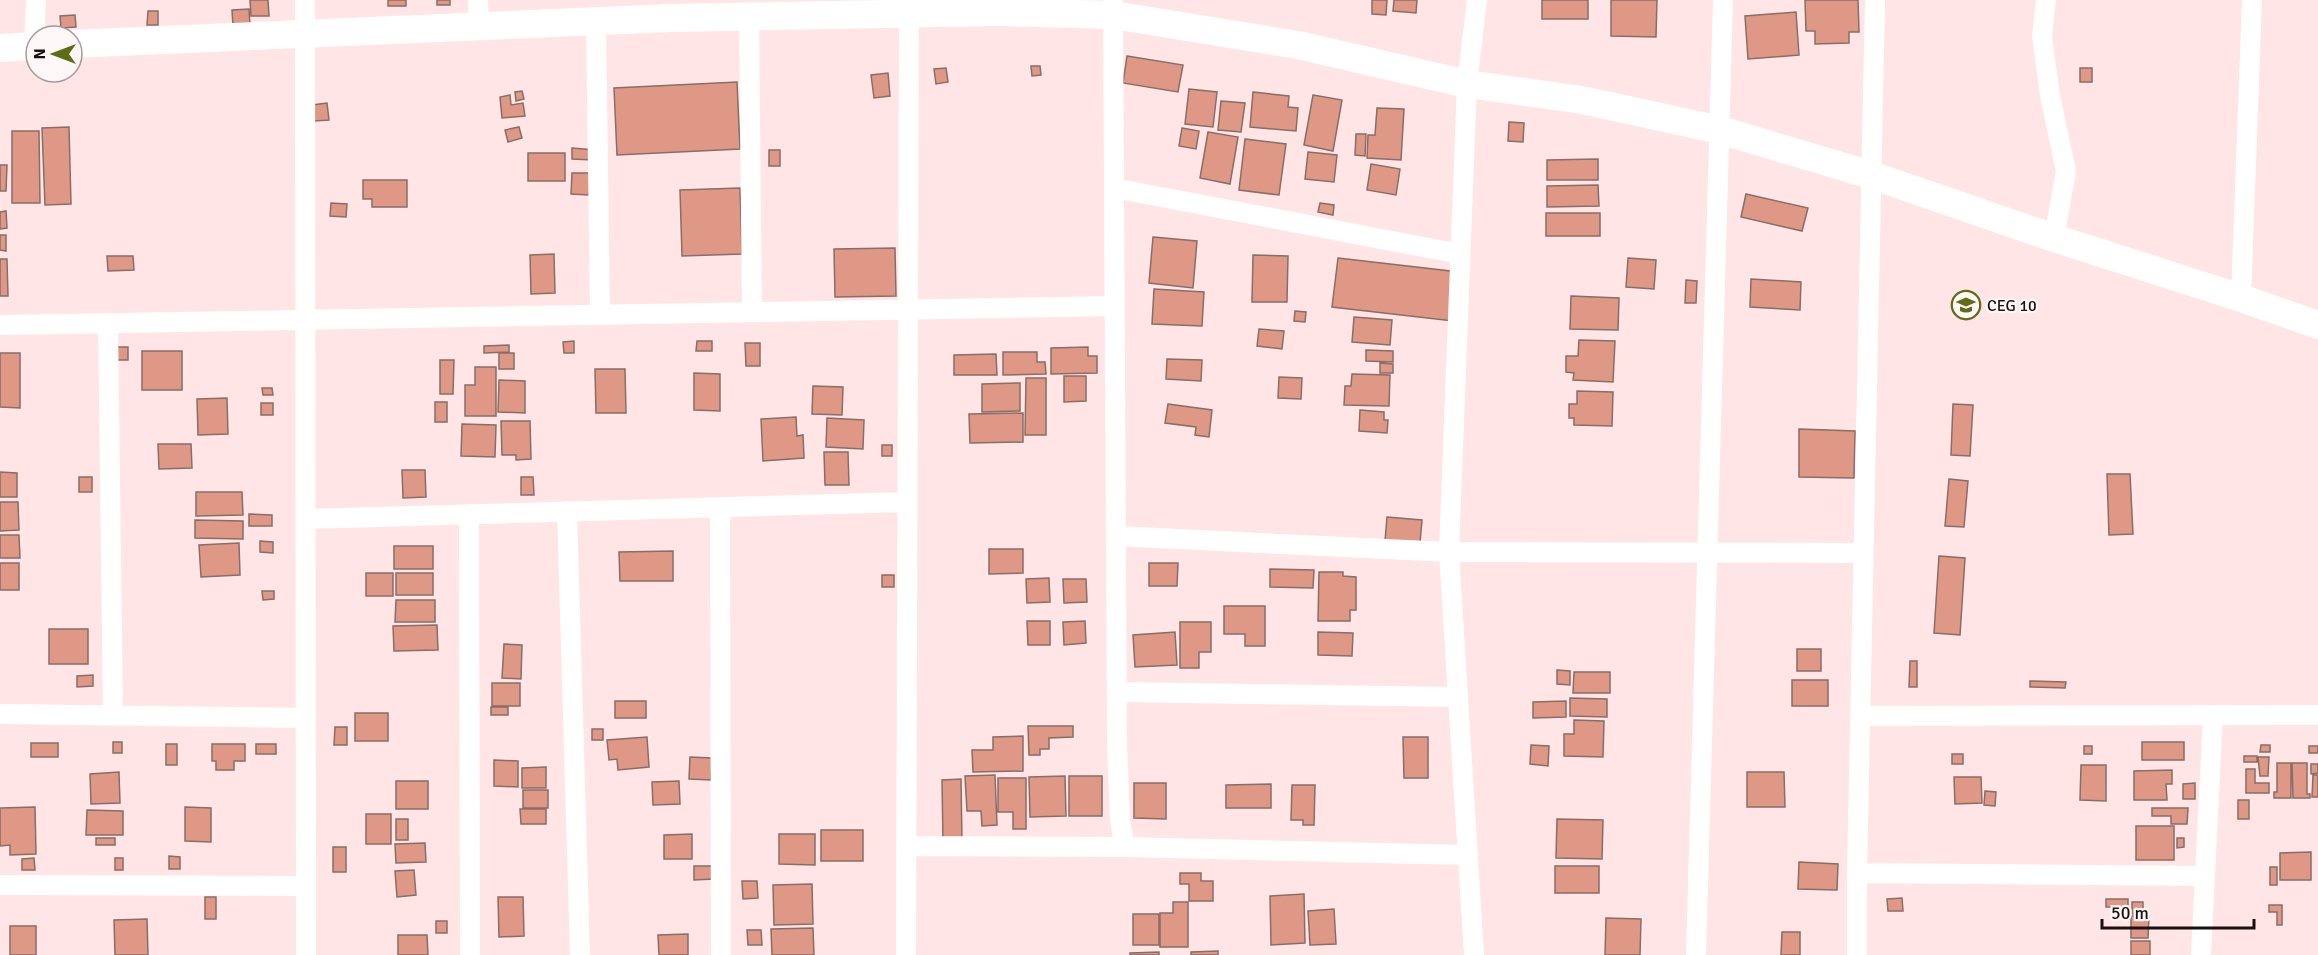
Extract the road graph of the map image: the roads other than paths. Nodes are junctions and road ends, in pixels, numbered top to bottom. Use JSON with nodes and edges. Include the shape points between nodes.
{"nodes":[{"id":1,"x":36,"y":0,"type":"edge"},
{"id":2,"x":305,"y":0,"type":"edge"},
{"id":3,"x":478,"y":0,"type":"edge"},
{"id":4,"x":1477,"y":0,"type":"edge"},
{"id":5,"x":1723,"y":0,"type":"edge"},
{"id":6,"x":1875,"y":0,"type":"edge"},
{"id":7,"x":2046,"y":0,"type":"edge"},
{"id":8,"x":2252,"y":0,"type":"edge"},
{"id":9,"x":909,"y":7,"type":"edge"},
{"id":10,"x":1113,"y":7,"type":"edge"},
{"id":11,"x":670,"y":9,"type":"edge"},
{"id":12,"x":749,"y":17,"type":"junction"},
{"id":13,"x":596,"y":22,"type":"junction"},
{"id":14,"x":35,"y":24,"type":"edge"},
{"id":15,"x":479,"y":28,"type":"junction"},
{"id":16,"x":306,"y":36,"type":"junction"},
{"id":17,"x":84,"y":44,"type":"edge"},
{"id":18,"x":24,"y":47,"type":"edge"},
{"id":19,"x":0,"y":48,"type":"edge"},
{"id":20,"x":1467,"y":84,"type":"junction"},
{"id":21,"x":1720,"y":130,"type":"junction"},
{"id":22,"x":1871,"y":175,"type":"junction"},
{"id":23,"x":1114,"y":188,"type":"junction"},
{"id":24,"x":2054,"y":238,"type":"junction"},
{"id":25,"x":1460,"y":254,"type":"junction"},
{"id":26,"x":2241,"y":297,"type":"junction"},
{"id":27,"x":1114,"y":306,"type":"junction"},
{"id":28,"x":908,"y":309,"type":"junction"},
{"id":29,"x":752,"y":312,"type":"junction"},
{"id":30,"x":600,"y":315,"type":"junction"},
{"id":31,"x":306,"y":320,"type":"junction"},
{"id":32,"x":108,"y":323,"type":"junction"},
{"id":33,"x":0,"y":325,"type":"edge"},
{"id":34,"x":2318,"y":325,"type":"edge"},
{"id":35,"x":907,"y":502,"type":"junction"},
{"id":36,"x":720,"y":507,"type":"junction"},
{"id":37,"x":567,"y":511,"type":"junction"},
{"id":38,"x":469,"y":514,"type":"junction"},
{"id":39,"x":306,"y":519,"type":"junction"},
{"id":40,"x":1116,"y":536,"type":"junction"},
{"id":41,"x":1449,"y":552,"type":"junction"},
{"id":42,"x":1709,"y":553,"type":"junction"},
{"id":43,"x":1863,"y":554,"type":"junction"},
{"id":44,"x":1117,"y":692,"type":"junction"},
{"id":45,"x":1458,"y":697,"type":"junction"},
{"id":46,"x":0,"y":714,"type":"edge"},
{"id":47,"x":113,"y":715,"type":"junction"},
{"id":48,"x":2213,"y":715,"type":"junction"},
{"id":49,"x":2318,"y":715,"type":"edge"},
{"id":50,"x":1860,"y":716,"type":"junction"},
{"id":51,"x":306,"y":718,"type":"junction"},
{"id":52,"x":906,"y":846,"type":"junction"},
{"id":53,"x":1125,"y":847,"type":"junction"},
{"id":54,"x":1468,"y":855,"type":"junction"},
{"id":55,"x":1857,"y":873,"type":"junction"},
{"id":56,"x":2205,"y":876,"type":"junction"},
{"id":57,"x":0,"y":885,"type":"edge"},
{"id":58,"x":306,"y":886,"type":"junction"},
{"id":59,"x":306,"y":955,"type":"edge"},
{"id":60,"x":470,"y":955,"type":"edge"},
{"id":61,"x":580,"y":955,"type":"edge"},
{"id":62,"x":721,"y":955,"type":"edge"},
{"id":63,"x":906,"y":955,"type":"edge"},
{"id":64,"x":1474,"y":955,"type":"edge"},
{"id":65,"x":1696,"y":955,"type":"edge"},
{"id":66,"x":1857,"y":955,"type":"edge"},
{"id":67,"x":2201,"y":955,"type":"edge"}],
"edges":[{"from":1,"to":14,"type":"street"},
{"from":2,"to":16,"type":"street"},
{"from":3,"to":15,"type":"street"},
{"from":4,"to":20,"type":"street"},
{"from":5,"to":21,"type":"street"},
{"from":6,"to":22,"type":"street"},
{"from":7,"to":24,"type":"street","via":[[2042,36],[2066,171]]},
{"from":8,"to":26,"type":"street"},
{"from":9,"to":10,"type":"street","via":[[996,12]]},
{"from":9,"to":12,"type":"street"},
{"from":9,"to":28,"type":"street"},
{"from":10,"to":20,"type":"street"},
{"from":10,"to":23,"type":"street"},
{"from":11,"to":12,"type":"street"},
{"from":11,"to":13,"type":"street"},
{"from":12,"to":29,"type":"street"},
{"from":13,"to":15,"type":"street"},
{"from":13,"to":30,"type":"street"},
{"from":15,"to":16,"type":"street"},
{"from":16,"to":17,"type":"street"},
{"from":16,"to":31,"type":"street"},
{"from":18,"to":19,"type":"street"},
{"from":20,"to":21,"type":"street","via":[[1582,100]]},
{"from":20,"to":25,"type":"street"},
{"from":21,"to":22,"type":"street"},
{"from":21,"to":42,"type":"street"},
{"from":22,"to":24,"type":"street"},
{"from":22,"to":43,"type":"street"},
{"from":23,"to":25,"type":"street"},
{"from":23,"to":27,"type":"street"},
{"from":24,"to":26,"type":"street"},
{"from":25,"to":41,"type":"street"},
{"from":26,"to":34,"type":"street"},
{"from":27,"to":28,"type":"street"},
{"from":27,"to":40,"type":"street"},
{"from":28,"to":29,"type":"street"},
{"from":28,"to":35,"type":"street"},
{"from":29,"to":30,"type":"street"},
{"from":30,"to":31,"type":"street"},
{"from":31,"to":32,"type":"street"},
{"from":31,"to":39,"type":"street"},
{"from":32,"to":33,"type":"street"},
{"from":32,"to":47,"type":"street"},
{"from":35,"to":36,"type":"street"},
{"from":35,"to":52,"type":"street"},
{"from":36,"to":37,"type":"street"},
{"from":36,"to":62,"type":"street"},
{"from":37,"to":38,"type":"street"},
{"from":37,"to":61,"type":"street"},
{"from":38,"to":39,"type":"street"},
{"from":38,"to":60,"type":"street"},
{"from":39,"to":51,"type":"street"},
{"from":40,"to":41,"type":"street"},
{"from":40,"to":44,"type":"street"},
{"from":41,"to":42,"type":"street"},
{"from":41,"to":45,"type":"street"},
{"from":42,"to":43,"type":"street"},
{"from":42,"to":65,"type":"street"},
{"from":43,"to":50,"type":"street"},
{"from":44,"to":45,"type":"street"},
{"from":44,"to":53,"type":"street","via":[[1119,799]]},
{"from":45,"to":54,"type":"street"},
{"from":46,"to":47,"type":"street"},
{"from":47,"to":51,"type":"street"},
{"from":48,"to":49,"type":"street"},
{"from":48,"to":50,"type":"street"},
{"from":48,"to":56,"type":"street"},
{"from":50,"to":55,"type":"street"},
{"from":51,"to":58,"type":"street"},
{"from":52,"to":53,"type":"street"},
{"from":52,"to":63,"type":"street"},
{"from":53,"to":54,"type":"street"},
{"from":54,"to":64,"type":"street"},
{"from":55,"to":56,"type":"street"},
{"from":55,"to":66,"type":"street"},
{"from":56,"to":67,"type":"street"},
{"from":57,"to":58,"type":"street"},
{"from":58,"to":59,"type":"street"}]}
